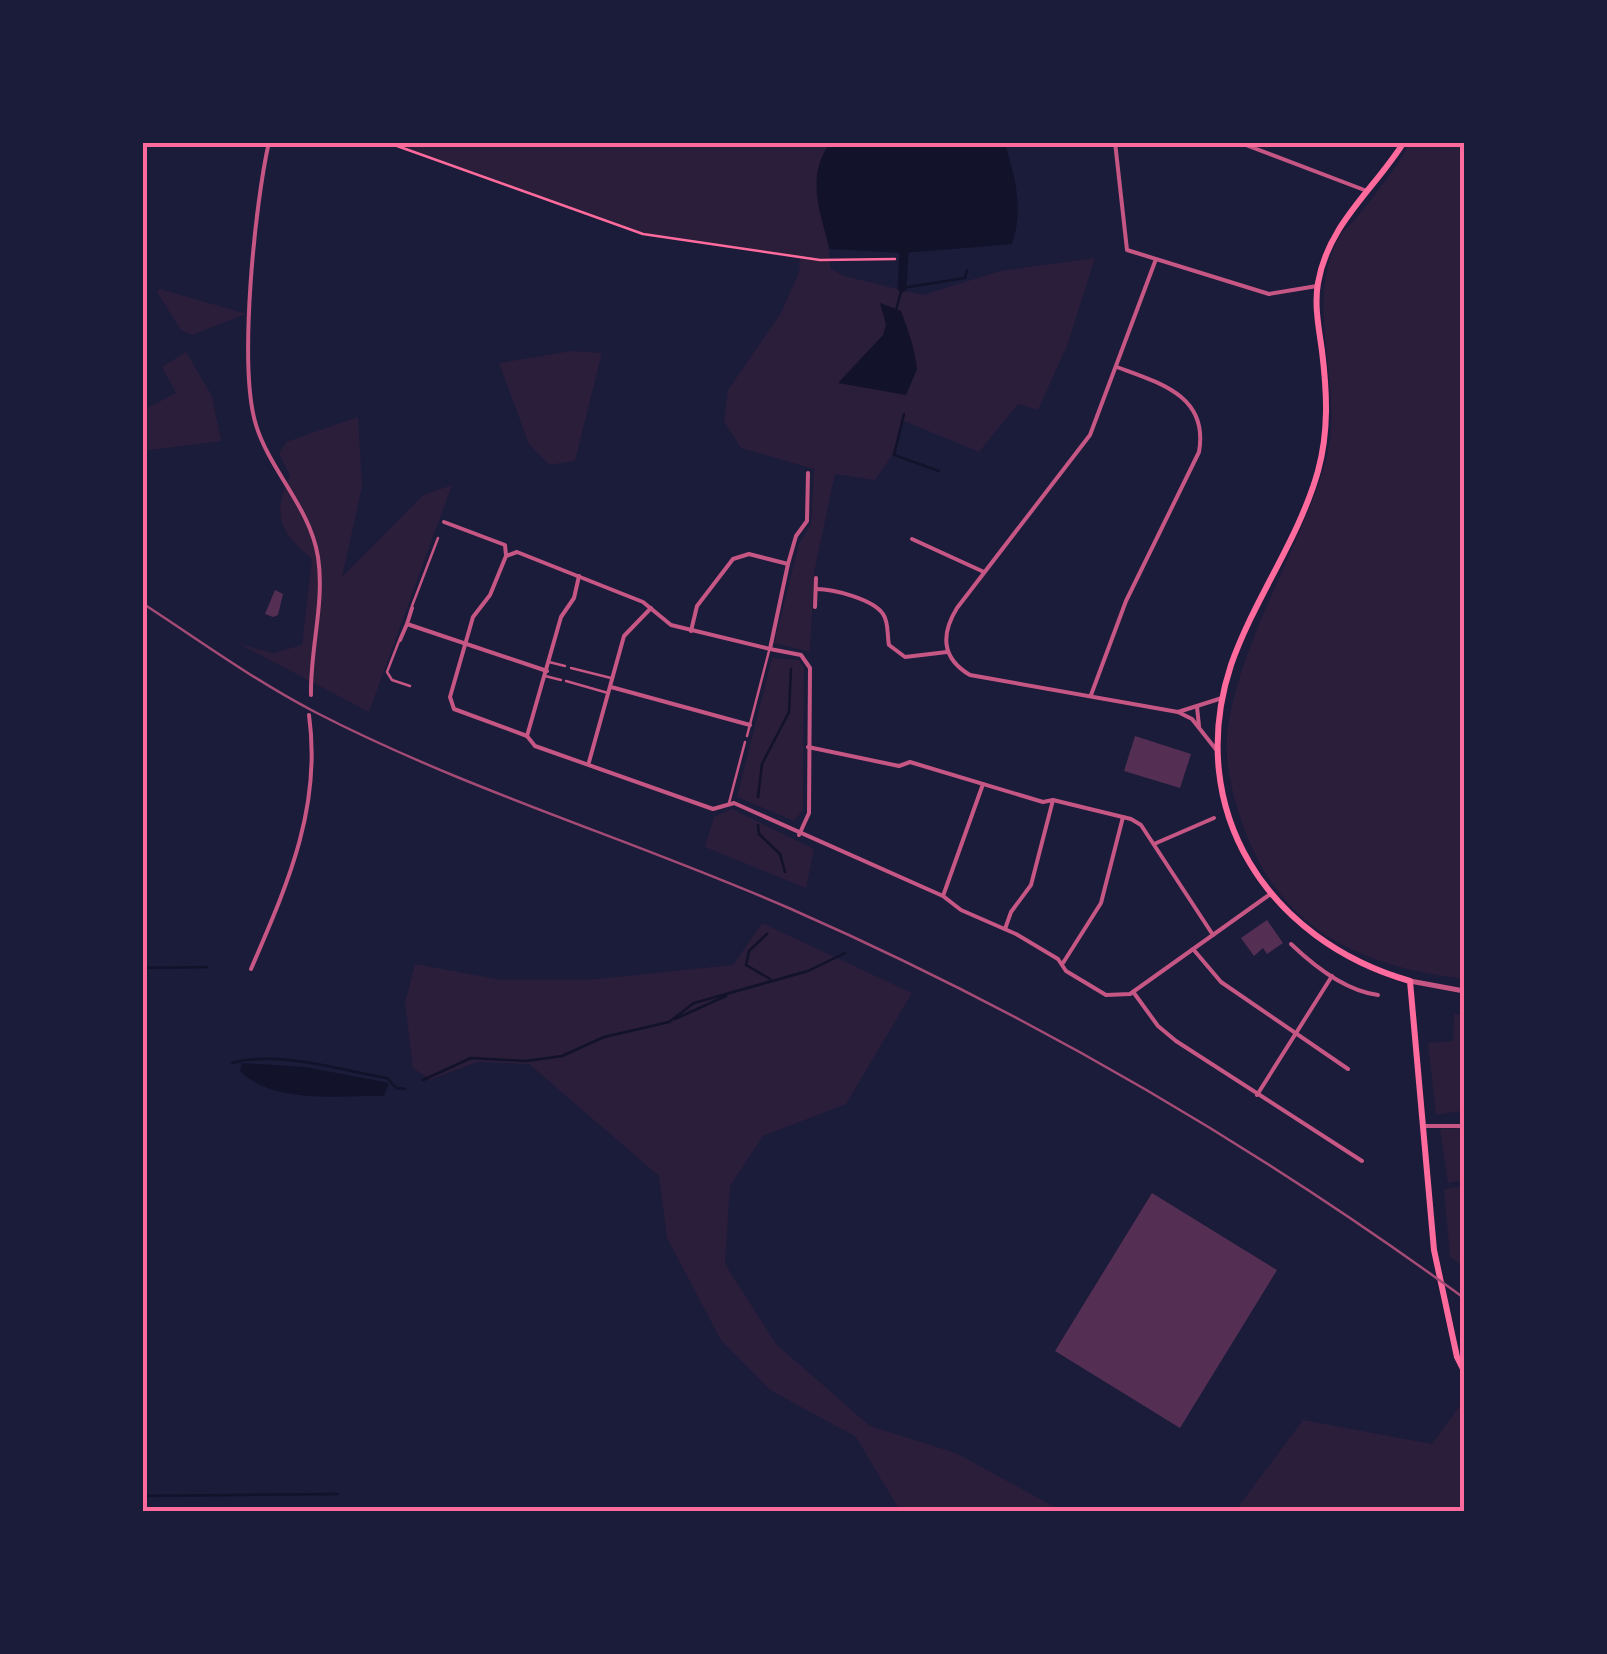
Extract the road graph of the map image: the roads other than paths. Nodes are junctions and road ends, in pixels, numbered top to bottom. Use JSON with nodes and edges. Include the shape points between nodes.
{"nodes":[{"id":1,"x":269,"y":142,"type":"edge"},
{"id":2,"x":1115,"y":142,"type":"edge"},
{"id":3,"x":1238,"y":142,"type":"edge"},
{"id":4,"x":1404,"y":142,"type":"edge"},
{"id":5,"x":1366,"y":191,"type":"junction"},
{"id":6,"x":1156,"y":259,"type":"junction"},
{"id":7,"x":1317,"y":286,"type":"junction"},
{"id":8,"x":1117,"y":368,"type":"junction"},
{"id":9,"x":808,"y":473,"type":"dead end"},
{"id":10,"x":444,"y":522,"type":"dead end"},
{"id":11,"x":438,"y":538,"type":"dead end"},
{"id":12,"x":912,"y":539,"type":"dead end"},
{"id":13,"x":506,"y":556,"type":"junction"},
{"id":14,"x":788,"y":564,"type":"junction"},
{"id":15,"x":984,"y":572,"type":"junction"},
{"id":16,"x":579,"y":576,"type":"junction"},
{"id":17,"x":816,"y":578,"type":"dead end"},
{"id":18,"x":816,"y":589,"type":"junction"},
{"id":19,"x":815,"y":607,"type":"dead end"},
{"id":20,"x":412,"y":608,"type":"joint"},
{"id":21,"x":651,"y":608,"type":"junction"},
{"id":22,"x":407,"y":624,"type":"junction"},
{"id":23,"x":691,"y":632,"type":"junction"},
{"id":24,"x":400,"y":640,"type":"joint"},
{"id":25,"x":467,"y":645,"type":"junction"},
{"id":26,"x":770,"y":649,"type":"junction"},
{"id":27,"x":947,"y":652,"type":"junction"},
{"id":28,"x":549,"y":662,"type":"junction"},
{"id":29,"x":565,"y":666,"type":"dead end"},
{"id":30,"x":571,"y":668,"type":"dead end"},
{"id":31,"x":546,"y":673,"type":"junction"},
{"id":32,"x":613,"y":679,"type":"junction"},
{"id":33,"x":410,"y":686,"type":"dead end"},
{"id":34,"x":610,"y":690,"type":"junction"},
{"id":35,"x":311,"y":694,"type":"dead end"},
{"id":36,"x":1091,"y":696,"type":"junction"},
{"id":37,"x":1222,"y":698,"type":"junction"},
{"id":38,"x":1197,"y":707,"type":"junction"},
{"id":39,"x":1178,"y":712,"type":"junction"},
{"id":40,"x":309,"y":715,"type":"dead end"},
{"id":41,"x":750,"y":725,"type":"junction"},
{"id":42,"x":1199,"y":726,"type":"junction"},
{"id":43,"x":527,"y":736,"type":"junction"},
{"id":44,"x":748,"y":736,"type":"dead end"},
{"id":45,"x":745,"y":742,"type":"dead end"},
{"id":46,"x":808,"y":747,"type":"junction"},
{"id":47,"x":1218,"y":752,"type":"junction"},
{"id":48,"x":589,"y":762,"type":"junction"},
{"id":49,"x":983,"y":784,"type":"junction"},
{"id":50,"x":1053,"y":800,"type":"junction"},
{"id":51,"x":729,"y":804,"type":"junction"},
{"id":52,"x":1123,"y":817,"type":"junction"},
{"id":53,"x":1214,"y":818,"type":"dead end"},
{"id":54,"x":799,"y":835,"type":"junction"},
{"id":55,"x":1154,"y":844,"type":"junction"},
{"id":56,"x":1269,"y":895,"type":"junction"},
{"id":57,"x":943,"y":896,"type":"junction"},
{"id":58,"x":1005,"y":928,"type":"junction"},
{"id":59,"x":1213,"y":935,"type":"junction"},
{"id":60,"x":1291,"y":944,"type":"dead end"},
{"id":61,"x":1193,"y":949,"type":"junction"},
{"id":62,"x":1062,"y":962,"type":"junction"},
{"id":63,"x":252,"y":968,"type":"dead end"},
{"id":64,"x":1332,"y":976,"type":"junction"},
{"id":65,"x":1410,"y":982,"type":"junction"},
{"id":66,"x":1464,"y":991,"type":"edge"},
{"id":67,"x":1133,"y":992,"type":"junction"},
{"id":68,"x":1378,"y":995,"type":"dead end"},
{"id":69,"x":1295,"y":1035,"type":"junction"},
{"id":70,"x":1348,"y":1069,"type":"dead end"},
{"id":71,"x":1257,"y":1096,"type":"junction"},
{"id":72,"x":1422,"y":1126,"type":"junction"},
{"id":73,"x":1464,"y":1126,"type":"edge"},
{"id":74,"x":1362,"y":1160,"type":"dead end"},
{"id":75,"x":1464,"y":1370,"type":"edge"}],
"edges":[{"from":1,"to":35,"type":"street","via":[[257,191],[250,401],[317,554],[321,598]]},
{"from":2,"to":6,"type":"street","via":[[1126,250]]},
{"from":3,"to":5,"type":"street"},
{"from":4,"to":5,"type":"main road"},
{"from":5,"to":7,"type":"main road","via":[[1336,233]]},
{"from":6,"to":7,"type":"street","via":[[1270,294]]},
{"from":6,"to":8,"type":"street"},
{"from":7,"to":37,"type":"main road","via":[[1327,401],[1320,460]]},
{"from":8,"to":15,"type":"street","via":[[1090,435]]},
{"from":8,"to":36,"type":"street","via":[[1181,394],[1202,434]]},
{"from":9,"to":14,"type":"street","via":[[807,521]]},
{"from":10,"to":13,"type":"street","via":[[505,545]]},
{"from":11,"to":20,"type":"lane"},
{"from":12,"to":15,"type":"street"},
{"from":13,"to":16,"type":"street","via":[[522,553]]},
{"from":13,"to":25,"type":"street","via":[[473,618]]},
{"from":14,"to":23,"type":"street","via":[[748,554],[733,559],[697,606]]},
{"from":14,"to":26,"type":"street"},
{"from":15,"to":27,"type":"street","via":[[948,622]]},
{"from":16,"to":21,"type":"street"},
{"from":16,"to":28,"type":"street"},
{"from":17,"to":18,"type":"street"},
{"from":18,"to":19,"type":"street"},
{"from":18,"to":27,"type":"street","via":[[876,608],[887,623],[888,646],[900,655]]},
{"from":20,"to":22,"type":"street"},
{"from":21,"to":23,"type":"street"},
{"from":21,"to":32,"type":"street","via":[[624,636]]},
{"from":22,"to":24,"type":"street"},
{"from":22,"to":25,"type":"street"},
{"from":23,"to":26,"type":"street"},
{"from":24,"to":33,"type":"lane","via":[[388,672]]},
{"from":25,"to":31,"type":"street"},
{"from":25,"to":43,"type":"street","via":[[450,697],[454,710]]},
{"from":26,"to":41,"type":"lane"},
{"from":26,"to":46,"type":"street","via":[[801,655],[810,668]]},
{"from":27,"to":36,"type":"street","via":[[958,668],[982,678]]},
{"from":28,"to":29,"type":"lane"},
{"from":28,"to":31,"type":"street"},
{"from":30,"to":32,"type":"lane"},
{"from":31,"to":34,"type":"lane"},
{"from":31,"to":43,"type":"street"},
{"from":32,"to":34,"type":"street"},
{"from":34,"to":41,"type":"street"},
{"from":34,"to":48,"type":"street"},
{"from":36,"to":39,"type":"street"},
{"from":37,"to":38,"type":"street"},
{"from":37,"to":47,"type":"main road"},
{"from":38,"to":39,"type":"street"},
{"from":38,"to":42,"type":"street"},
{"from":39,"to":42,"type":"street"},
{"from":40,"to":63,"type":"street","via":[[309,814]]},
{"from":41,"to":44,"type":"lane"},
{"from":42,"to":47,"type":"street"},
{"from":43,"to":48,"type":"street","via":[[535,746]]},
{"from":45,"to":51,"type":"lane"},
{"from":46,"to":49,"type":"street","via":[[899,766],[910,762]]},
{"from":46,"to":54,"type":"street","via":[[809,813]]},
{"from":47,"to":56,"type":"main road","via":[[1227,808]]},
{"from":48,"to":51,"type":"street","via":[[713,808]]},
{"from":49,"to":50,"type":"street"},
{"from":49,"to":57,"type":"street"},
{"from":50,"to":52,"type":"street"},
{"from":50,"to":58,"type":"street","via":[[1030,885]]},
{"from":51,"to":54,"type":"street"},
{"from":52,"to":55,"type":"street","via":[[1141,825]]},
{"from":52,"to":62,"type":"street","via":[[1101,903]]},
{"from":53,"to":55,"type":"street"},
{"from":54,"to":57,"type":"street"},
{"from":55,"to":59,"type":"street"},
{"from":56,"to":59,"type":"street"},
{"from":56,"to":65,"type":"main road","via":[[1328,946]]},
{"from":57,"to":58,"type":"street"},
{"from":58,"to":62,"type":"street"},
{"from":59,"to":61,"type":"street"},
{"from":60,"to":64,"type":"street"},
{"from":61,"to":67,"type":"street"},
{"from":61,"to":69,"type":"street","via":[[1214,976]]},
{"from":62,"to":67,"type":"street","via":[[1106,995]]},
{"from":64,"to":68,"type":"street"},
{"from":64,"to":69,"type":"street"},
{"from":65,"to":66,"type":"street"},
{"from":65,"to":72,"type":"main road"},
{"from":67,"to":71,"type":"street","via":[[1158,1026]]},
{"from":69,"to":70,"type":"street"},
{"from":69,"to":71,"type":"street"},
{"from":71,"to":74,"type":"street"},
{"from":72,"to":73,"type":"street"},
{"from":72,"to":75,"type":"main road","via":[[1434,1250]]}]}
